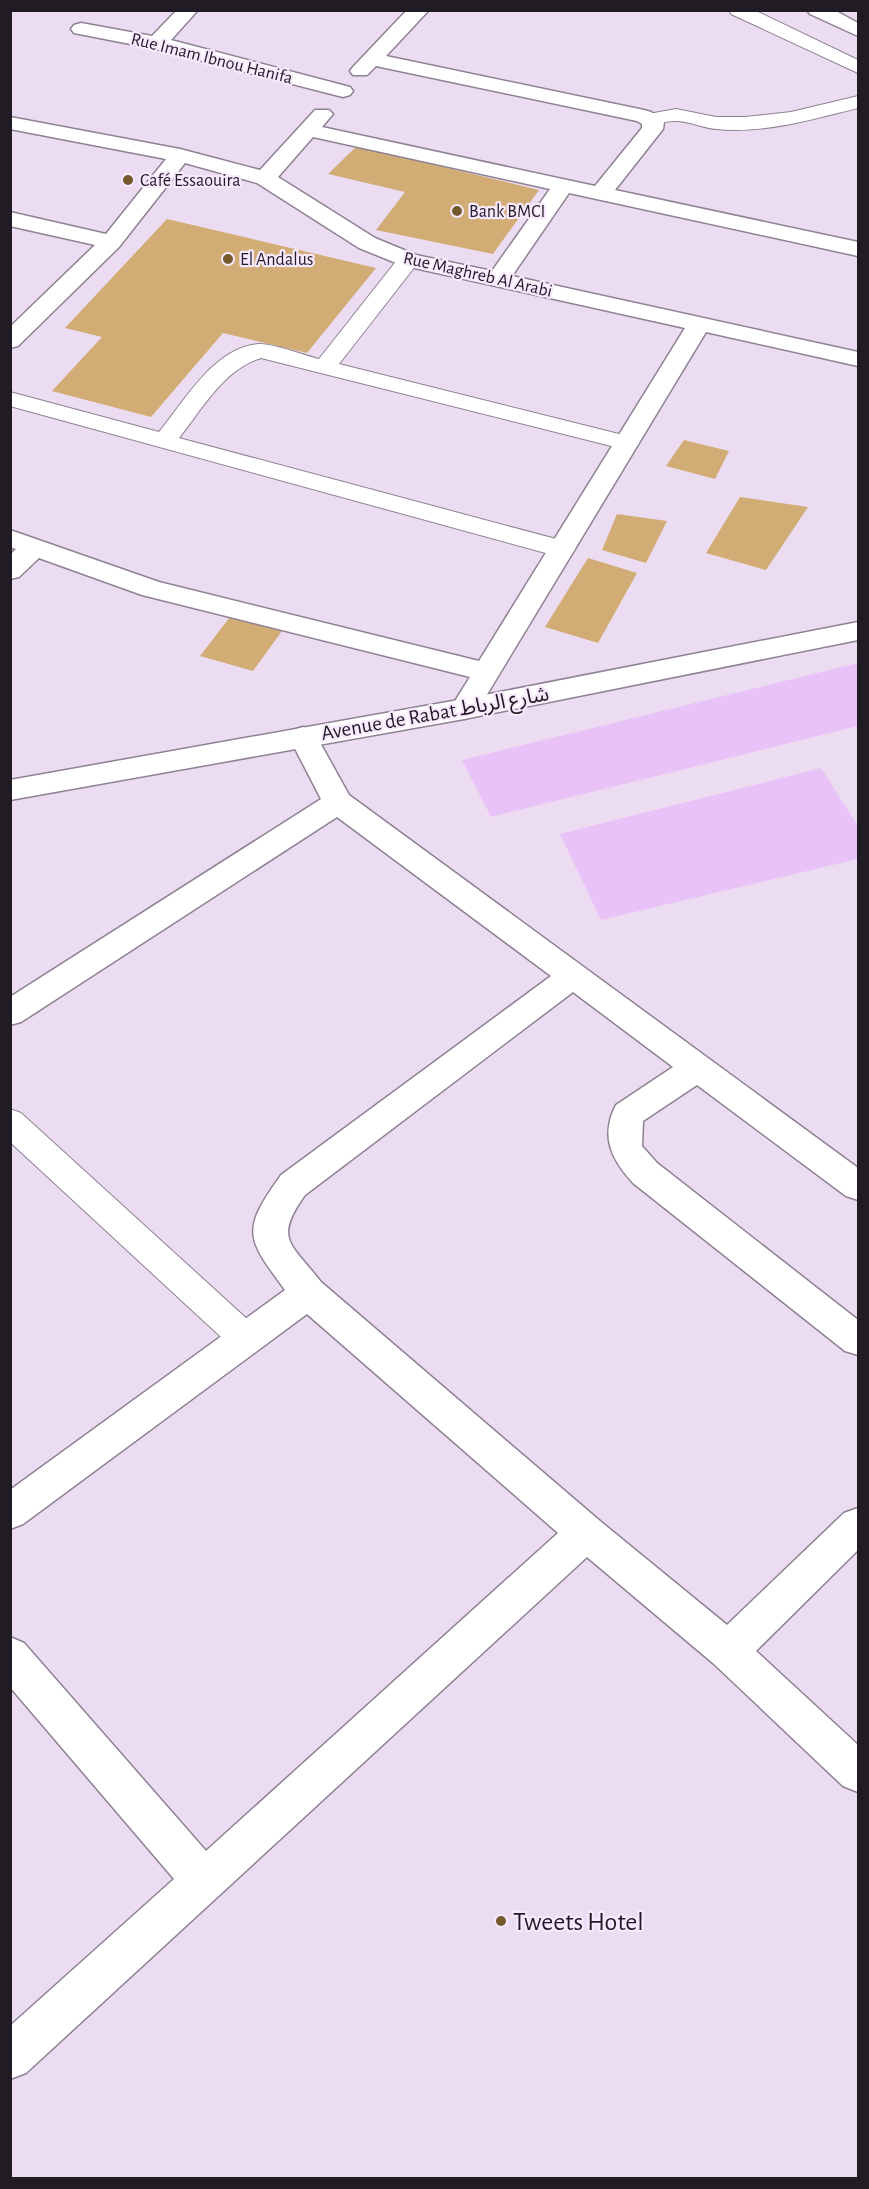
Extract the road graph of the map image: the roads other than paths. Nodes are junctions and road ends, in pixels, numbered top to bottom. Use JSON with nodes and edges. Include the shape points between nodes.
{"nodes":[{"id":1,"x":188,"y":10,"type":"edge"},
{"id":2,"x":738,"y":10,"type":"edge"},
{"id":3,"x":817,"y":10,"type":"edge"},
{"id":4,"x":417,"y":11,"type":"edge"},
{"id":5,"x":81,"y":29,"type":"dead end"},
{"id":6,"x":858,"y":30,"type":"edge"},
{"id":7,"x":157,"y":43,"type":"junction"},
{"id":8,"x":370,"y":59,"type":"junction"},
{"id":9,"x":858,"y":67,"type":"edge"},
{"id":10,"x":343,"y":91,"type":"junction"},
{"id":11,"x":858,"y":102,"type":"edge"},
{"id":12,"x":650,"y":119,"type":"junction"},
{"id":13,"x":10,"y":123,"type":"edge"},
{"id":14,"x":308,"y":130,"type":"junction"},
{"id":15,"x":180,"y":155,"type":"junction"},
{"id":16,"x":265,"y":178,"type":"junction"},
{"id":17,"x":563,"y":186,"type":"junction"},
{"id":18,"x":601,"y":193,"type":"junction"},
{"id":19,"x":10,"y":219,"type":"edge"},
{"id":20,"x":111,"y":242,"type":"junction"},
{"id":21,"x":858,"y":249,"type":"edge"},
{"id":22,"x":409,"y":260,"type":"junction"},
{"id":23,"x":498,"y":279,"type":"junction"},
{"id":24,"x":699,"y":324,"type":"junction"},
{"id":25,"x":14,"y":333,"type":"edge"},
{"id":26,"x":858,"y":359,"type":"edge"},
{"id":27,"x":324,"y":368,"type":"junction"},
{"id":28,"x":10,"y":399,"type":"edge"},
{"id":29,"x":164,"y":441,"type":"junction"},
{"id":30,"x":627,"y":442,"type":"junction"},
{"id":31,"x":22,"y":542,"type":"edge"},
{"id":32,"x":562,"y":549,"type":"junction"},
{"id":33,"x":10,"y":571,"type":"edge"},
{"id":34,"x":858,"y":631,"type":"edge"},
{"id":35,"x":487,"y":672,"type":"junction"},
{"id":36,"x":464,"y":709,"type":"junction"},
{"id":37,"x":303,"y":737,"type":"junction"},
{"id":38,"x":10,"y":790,"type":"edge"},
{"id":39,"x":338,"y":802,"type":"junction"},
{"id":40,"x":574,"y":975,"type":"junction"},
{"id":41,"x":10,"y":1013,"type":"edge"},
{"id":42,"x":698,"y":1067,"type":"junction"},
{"id":43,"x":10,"y":1122,"type":"edge"},
{"id":44,"x":858,"y":1186,"type":"edge"},
{"id":45,"x":309,"y":1293,"type":"junction"},
{"id":46,"x":246,"y":1339,"type":"junction"},
{"id":47,"x":858,"y":1340,"type":"edge"},
{"id":48,"x":10,"y":1512,"type":"edge"},
{"id":49,"x":858,"y":1525,"type":"edge"},
{"id":50,"x":586,"y":1533,"type":"junction"},
{"id":51,"x":728,"y":1652,"type":"junction"},
{"id":52,"x":10,"y":1656,"type":"edge"},
{"id":53,"x":858,"y":1772,"type":"edge"},
{"id":54,"x":203,"y":1880,"type":"junction"},
{"id":55,"x":10,"y":2057,"type":"edge"}],
"edges":[{"from":1,"to":7,"type":"street"},
{"from":2,"to":9,"type":"lane"},
{"from":3,"to":6,"type":"street"},
{"from":4,"to":8,"type":"street"},
{"from":5,"to":7,"type":"street","name":"Rue Imam Ibnou Hanifa"},
{"from":7,"to":10,"type":"street","name":"Rue Imam Ibnou Hanifa"},
{"from":8,"to":10,"type":"street"},
{"from":8,"to":12,"type":"street","via":[[627,111]]},
{"from":10,"to":14,"type":"street"},
{"from":11,"to":12,"type":"lane","via":[[791,118],[745,123],[717,123],[675,115]]},
{"from":12,"to":18,"type":"street","via":[[654,122],[652,129]]},
{"from":13,"to":15,"type":"street","name":"Rue Maghreb Al Arabi"},
{"from":14,"to":16,"type":"street"},
{"from":14,"to":17,"type":"street"},
{"from":15,"to":16,"type":"street","name":"Rue Maghreb Al Arabi"},
{"from":15,"to":20,"type":"street"},
{"from":16,"to":22,"type":"street","name":"Rue Maghreb Al Arabi","via":[[367,243]]},
{"from":17,"to":18,"type":"street"},
{"from":17,"to":23,"type":"street"},
{"from":18,"to":21,"type":"street"},
{"from":19,"to":20,"type":"street"},
{"from":20,"to":25,"type":"street"},
{"from":22,"to":23,"type":"street","name":"Rue Maghreb Al Arabi"},
{"from":22,"to":27,"type":"lane"},
{"from":23,"to":24,"type":"street","name":"Rue Maghreb Al Arabi"},
{"from":24,"to":26,"type":"street","name":"Rue Maghreb Al Arabi"},
{"from":24,"to":30,"type":"street"},
{"from":27,"to":29,"type":"lane","via":[[278,353],[245,353],[228,364]]},
{"from":27,"to":30,"type":"lane"},
{"from":28,"to":29,"type":"lane"},
{"from":29,"to":32,"type":"lane"},
{"from":30,"to":32,"type":"street"},
{"from":31,"to":33,"type":"street"},
{"from":31,"to":35,"type":"street","via":[[151,589]]},
{"from":32,"to":35,"type":"street"},
{"from":34,"to":36,"type":"street","name":"Avenue de Rabat شارع الرباط"},
{"from":35,"to":36,"type":"street"},
{"from":36,"to":37,"type":"street","name":"Avenue de Rabat شارع الرباط"},
{"from":37,"to":38,"type":"street","name":"Avenue de Rabat شارع الرباط"},
{"from":37,"to":39,"type":"street"},
{"from":39,"to":40,"type":"street"},
{"from":39,"to":41,"type":"street"},
{"from":40,"to":42,"type":"street"},
{"from":40,"to":45,"type":"street","via":[[293,1185],[268,1227],[271,1244]]},
{"from":42,"to":44,"type":"street"},
{"from":42,"to":47,"type":"street","via":[[628,1114],[622,1135],[626,1152],[645,1173]]},
{"from":43,"to":46,"type":"lane"},
{"from":45,"to":46,"type":"street"},
{"from":45,"to":50,"type":"street"},
{"from":46,"to":48,"type":"street"},
{"from":49,"to":51,"type":"street"},
{"from":50,"to":51,"type":"street"},
{"from":50,"to":54,"type":"street"},
{"from":51,"to":53,"type":"street"},
{"from":52,"to":54,"type":"street"},
{"from":54,"to":55,"type":"street"}]}
